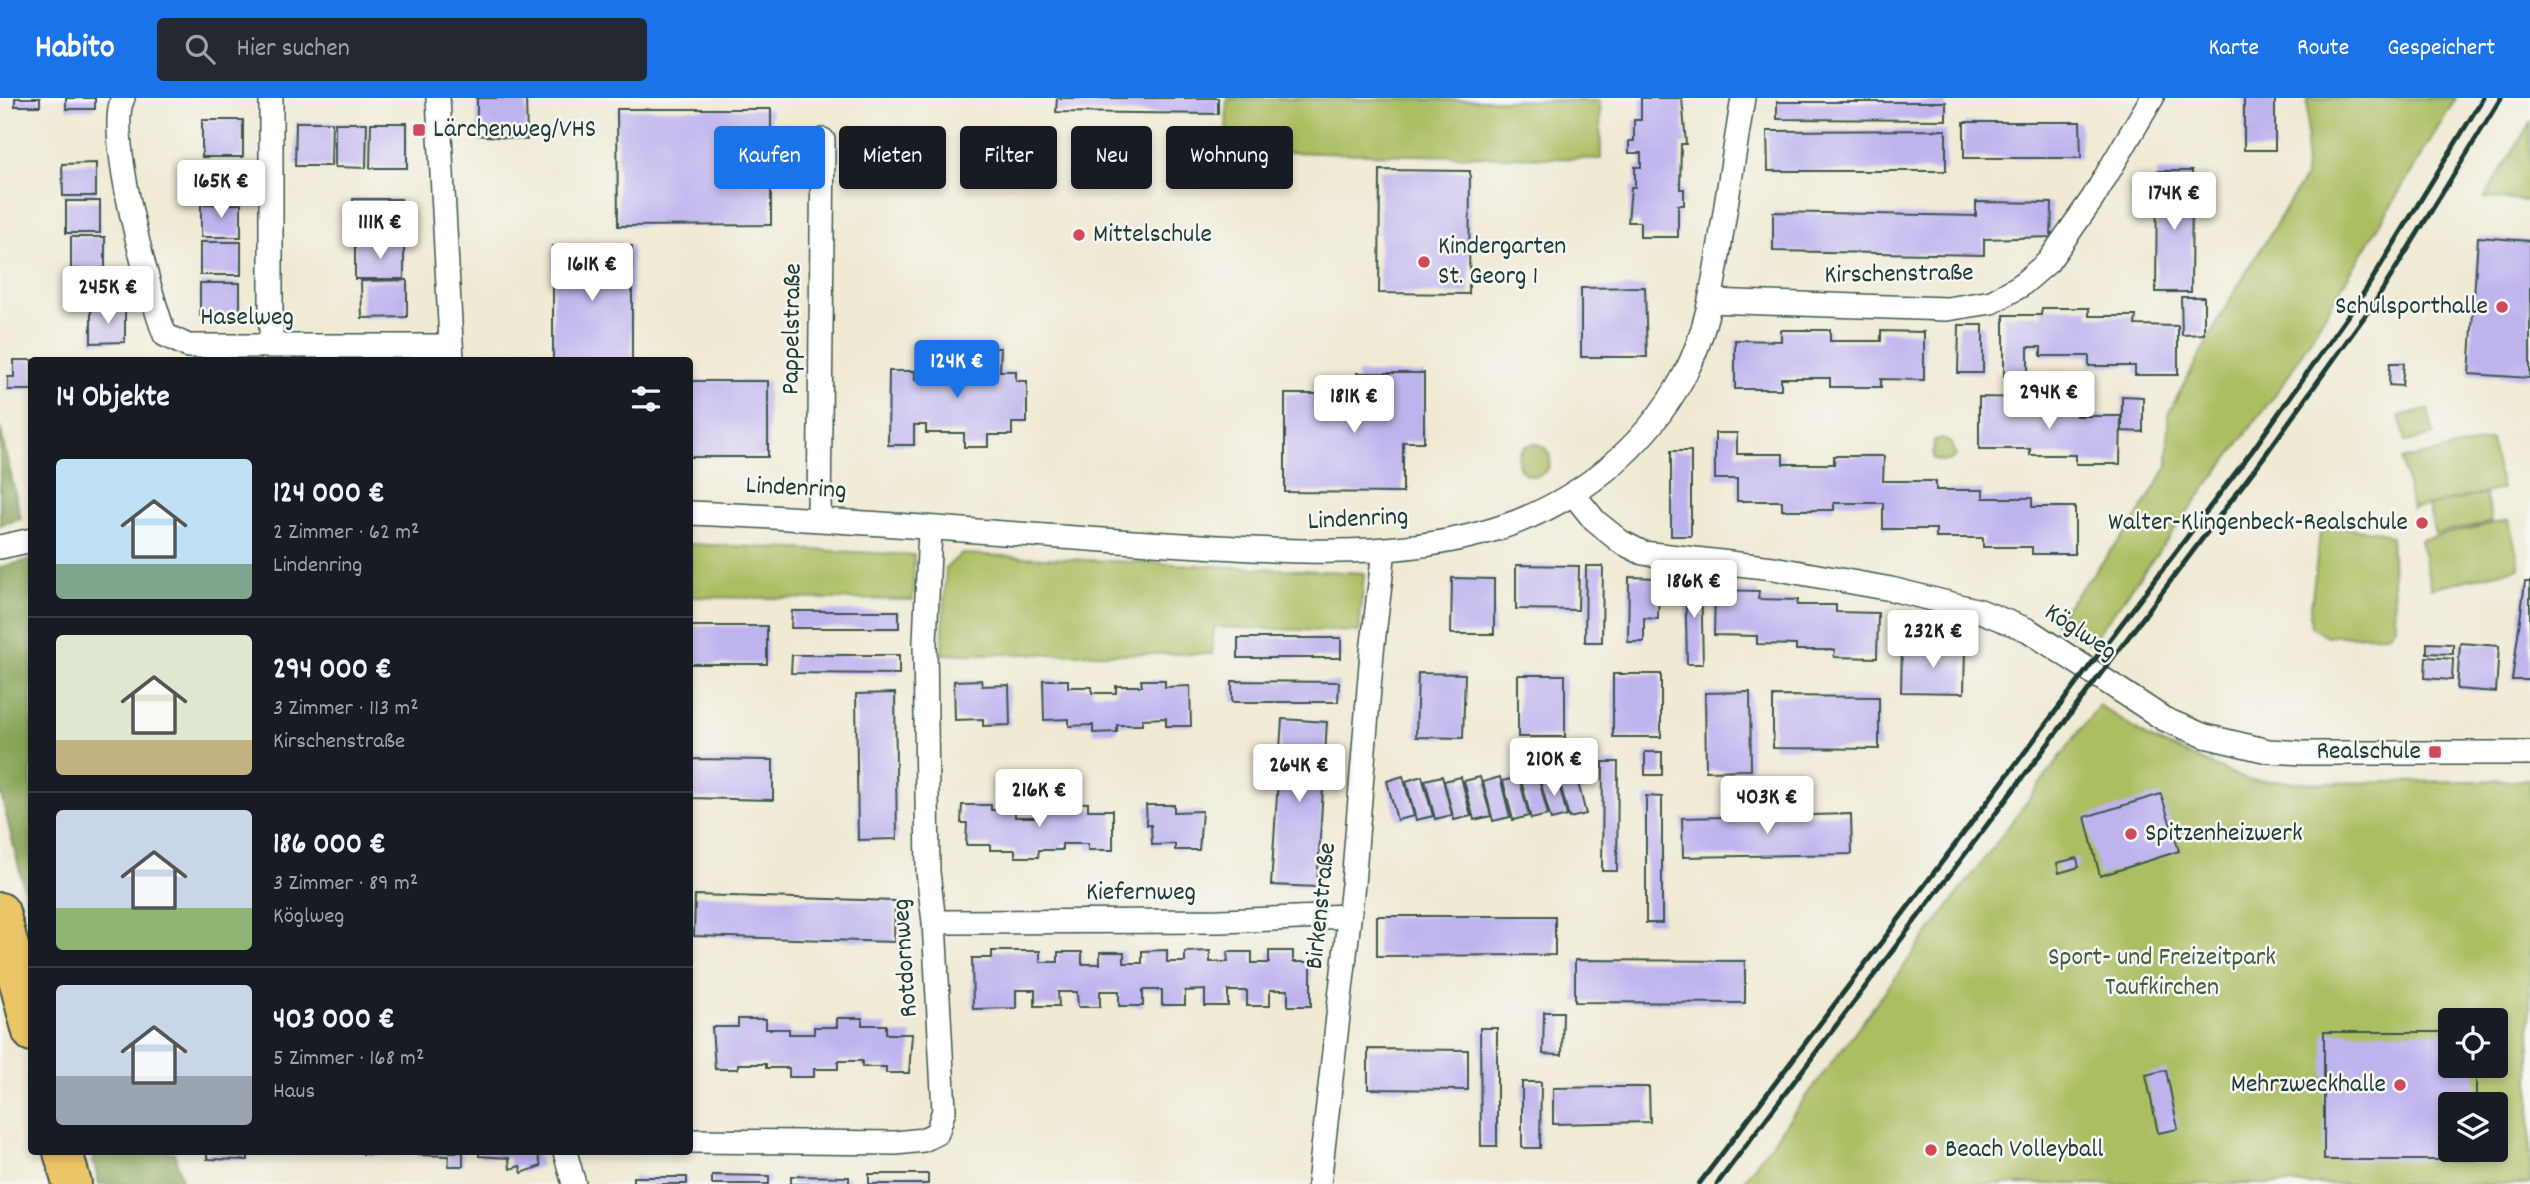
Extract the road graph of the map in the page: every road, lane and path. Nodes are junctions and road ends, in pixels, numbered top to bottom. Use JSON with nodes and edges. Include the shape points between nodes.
{"nodes":[{"id":1,"x":123,"y":98,"type":"edge"},
{"id":2,"x":271,"y":98,"type":"edge"},
{"id":3,"x":438,"y":98,"type":"edge"},
{"id":4,"x":1743,"y":98,"type":"edge"},
{"id":5,"x":2152,"y":98,"type":"edge"},
{"id":6,"x":822,"y":189,"type":"edge"},
{"id":7,"x":1710,"y":301,"type":"junction"},
{"id":8,"x":271,"y":346,"type":"junction"},
{"id":9,"x":451,"y":353,"type":"edge"},
{"id":10,"x":1574,"y":495,"type":"junction"},
{"id":11,"x":693,"y":513,"type":"edge"},
{"id":12,"x":819,"y":518,"type":"junction"},
{"id":13,"x":930,"y":529,"type":"junction"},
{"id":14,"x":28,"y":541,"type":"edge"},
{"id":15,"x":0,"y":547,"type":"edge"},
{"id":16,"x":1384,"y":550,"type":"junction"},
{"id":17,"x":2530,"y":753,"type":"edge"},
{"id":18,"x":0,"y":912,"type":"edge"},
{"id":19,"x":1349,"y":916,"type":"junction"},
{"id":20,"x":934,"y":922,"type":"junction"},
{"id":21,"x":28,"y":1017,"type":"edge"},
{"id":22,"x":693,"y":1141,"type":"edge"},
{"id":23,"x":64,"y":1155,"type":"edge"},
{"id":24,"x":566,"y":1155,"type":"edge"},
{"id":25,"x":72,"y":1184,"type":"edge"},
{"id":26,"x":574,"y":1184,"type":"edge"},
{"id":27,"x":1320,"y":1184,"type":"edge"}],
"edges":[{"from":1,"to":8,"type":"street","name":"Haselweg","via":[[119,138],[131,210],[165,335],[188,346]]},
{"from":2,"to":8,"type":"street"},
{"from":3,"to":9,"type":"street"},
{"from":4,"to":7,"type":"street","name":"Lindenring"},
{"from":5,"to":7,"type":"street","name":"Kirschenstraße","via":[[2093,198],[2048,262],[1992,302],[1947,309]]},
{"from":6,"to":12,"type":"street","name":"Pappelstraße"},
{"from":7,"to":10,"type":"street","name":"Lindenring","via":[[1685,374],[1660,413],[1603,474]]},
{"from":8,"to":9,"type":"street","name":"Haselweg"},
{"from":10,"to":16,"type":"street","name":"Lindenring","via":[[1499,528]]},
{"from":10,"to":17,"type":"street","name":"Köglweg","via":[[1595,521],[1643,553],[1773,568],[1980,611],[2028,630],[2164,719],[2205,736],[2268,751],[2303,753]]},
{"from":11,"to":12,"type":"street","name":"Lindenring"},
{"from":12,"to":13,"type":"street","name":"Lindenring"},
{"from":13,"to":16,"type":"street","name":"Lindenring","via":[[1296,551]]},
{"from":13,"to":20,"type":"street","name":"Rotdornweg","via":[[926,788]]},
{"from":14,"to":15,"type":"street"},
{"from":16,"to":19,"type":"street","name":"Birkenstraße"},
{"from":18,"to":21,"type":"highway"},
{"from":19,"to":20,"type":"street","name":"Kiefernweg"},
{"from":19,"to":27,"type":"street","name":"Birkenstraße"},
{"from":20,"to":22,"type":"street","name":"Rotdornweg","via":[[944,1111],[937,1133],[896,1143]]},
{"from":23,"to":25,"type":"highway"},
{"from":24,"to":26,"type":"street"}]}
